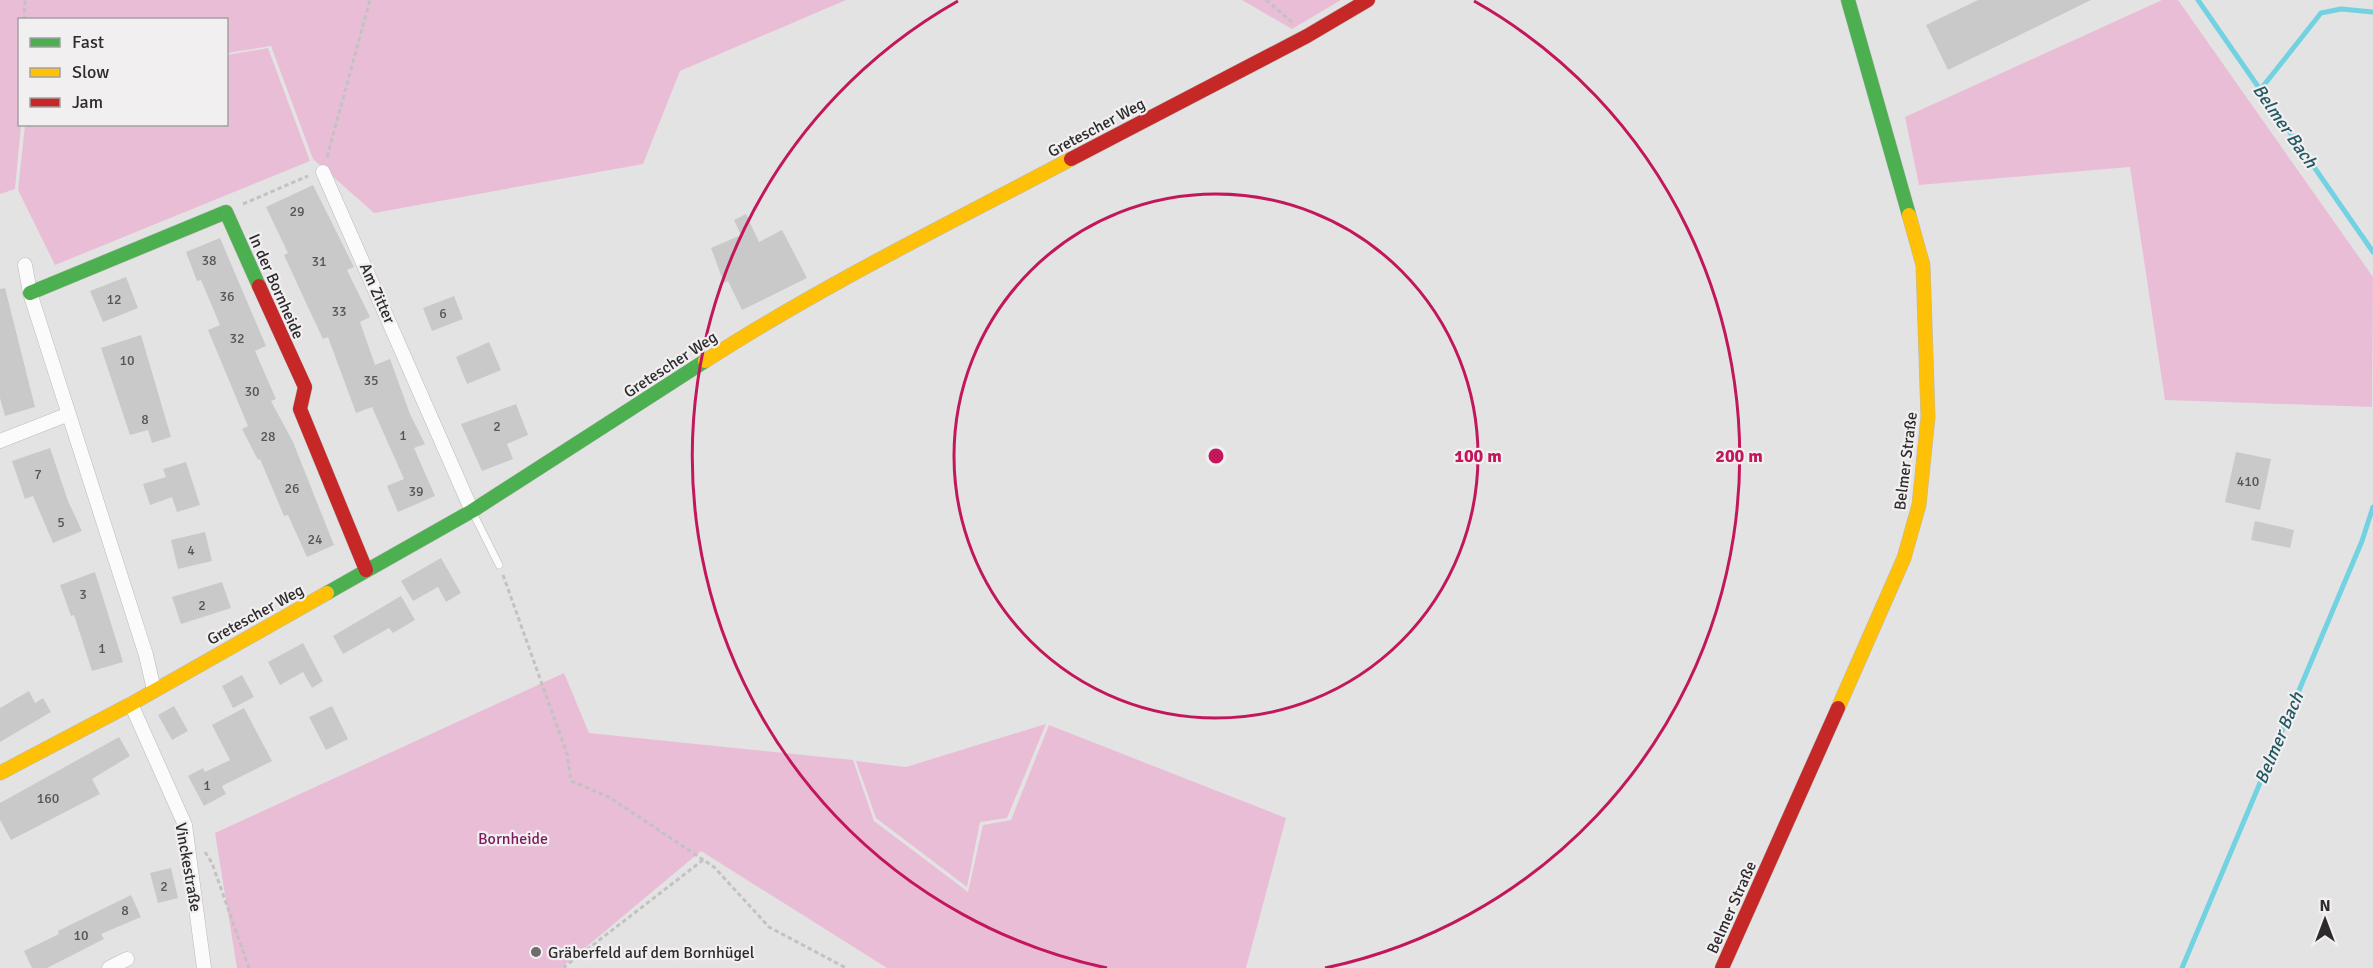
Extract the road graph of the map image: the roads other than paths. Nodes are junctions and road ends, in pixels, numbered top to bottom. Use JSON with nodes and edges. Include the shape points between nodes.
{"nodes":[{"id":1,"x":1368,"y":0,"type":"edge"},
{"id":2,"x":1848,"y":0,"type":"edge"},
{"id":3,"x":323,"y":172,"type":"road end"},
{"id":4,"x":25,"y":266,"type":"dead end"},
{"id":5,"x":30,"y":292,"type":"junction"},
{"id":6,"x":69,"y":414,"type":"junction"},
{"id":7,"x":0,"y":441,"type":"edge"},
{"id":8,"x":472,"y":511,"type":"junction"},
{"id":9,"x":499,"y":565,"type":"road end"},
{"id":10,"x":366,"y":570,"type":"junction"},
{"id":11,"x":154,"y":690,"type":"junction"},
{"id":12,"x":130,"y":704,"type":"junction"},
{"id":13,"x":0,"y":773,"type":"edge"},
{"id":14,"x":127,"y":959,"type":"dead end"},
{"id":15,"x":109,"y":968,"type":"edge"},
{"id":16,"x":204,"y":968,"type":"edge"},
{"id":17,"x":1722,"y":968,"type":"edge"}],
"edges":[{"from":1,"to":8,"type":"street","name":"Gretescher Weg","via":[[761,325]]},
{"from":2,"to":17,"type":"street","name":"Belmer Straße","via":[[1923,265],[1929,417],[1919,505],[1904,558]]},
{"from":3,"to":8,"type":"street","name":"Am Zitter"},
{"from":4,"to":5,"type":"street"},
{"from":5,"to":6,"type":"street"},
{"from":5,"to":10,"type":"street","name":"In der Bornheide","via":[[226,212],[305,387],[300,410]]},
{"from":6,"to":7,"type":"street"},
{"from":6,"to":11,"type":"street"},
{"from":8,"to":9,"type":"lane"},
{"from":8,"to":10,"type":"street","name":"Gretescher Weg"},
{"from":10,"to":11,"type":"street","name":"Gretescher Weg"},
{"from":11,"to":12,"type":"street","name":"Gretescher Weg"},
{"from":12,"to":13,"type":"street","name":"Gretescher Weg"},
{"from":12,"to":16,"type":"street","name":"Vinckestraße","via":[[185,825]]},
{"from":14,"to":15,"type":"street"}]}
